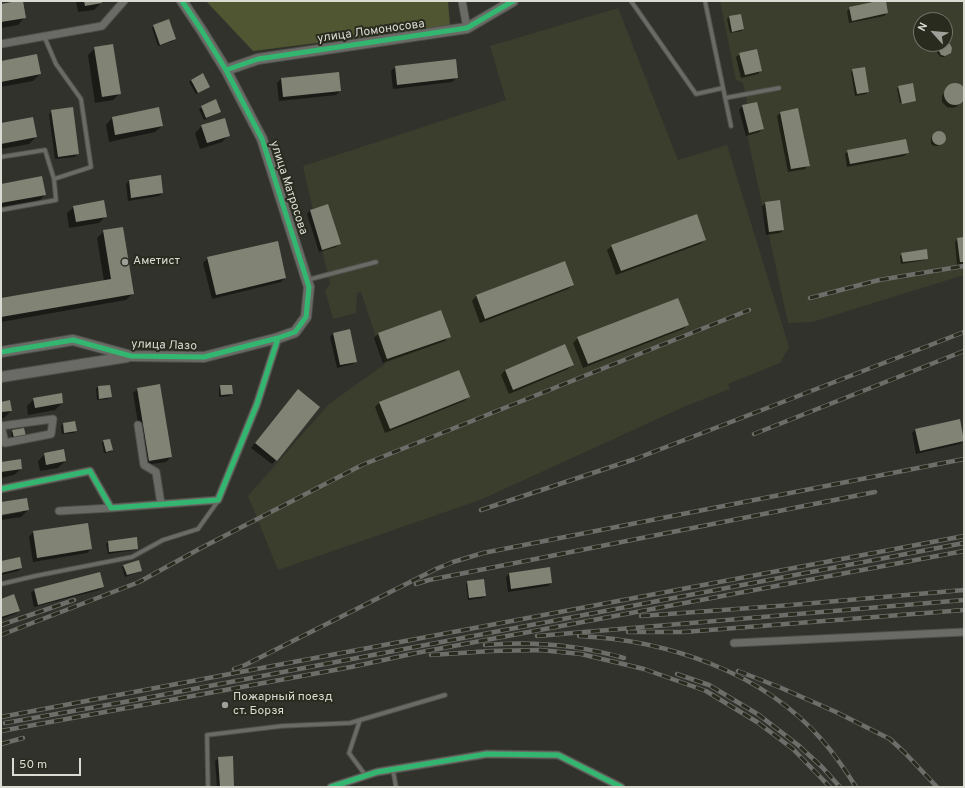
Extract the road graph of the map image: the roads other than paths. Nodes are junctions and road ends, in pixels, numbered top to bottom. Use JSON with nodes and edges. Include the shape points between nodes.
{"nodes":[{"id":1,"x":124,"y":1,"type":"edge"},
{"id":2,"x":182,"y":1,"type":"edge"},
{"id":3,"x":462,"y":1,"type":"edge"},
{"id":4,"x":513,"y":1,"type":"edge"},
{"id":5,"x":631,"y":1,"type":"edge"},
{"id":6,"x":705,"y":1,"type":"edge"},
{"id":7,"x":467,"y":28,"type":"junction"},
{"id":8,"x":44,"y":36,"type":"junction"},
{"id":9,"x":1,"y":44,"type":"edge"},
{"id":10,"x":226,"y":70,"type":"junction"},
{"id":11,"x":723,"y":88,"type":"junction"},
{"id":12,"x":779,"y":88,"type":"dead end"},
{"id":13,"x":725,"y":98,"type":"junction"},
{"id":14,"x":730,"y":126,"type":"dead end"},
{"id":15,"x":1,"y":158,"type":"edge"},
{"id":16,"x":54,"y":180,"type":"junction"},
{"id":17,"x":1,"y":210,"type":"edge"},
{"id":18,"x":376,"y":262,"type":"dead end"},
{"id":19,"x":307,"y":280,"type":"junction"},
{"id":20,"x":278,"y":338,"type":"junction"},
{"id":21,"x":1,"y":352,"type":"edge"},
{"id":22,"x":131,"y":356,"type":"junction"},
{"id":23,"x":1,"y":377,"type":"edge"},
{"id":24,"x":138,"y":425,"type":"dead end"},
{"id":25,"x":1,"y":426,"type":"edge"},
{"id":26,"x":1,"y":489,"type":"edge"},
{"id":27,"x":218,"y":500,"type":"junction"},
{"id":28,"x":161,"y":504,"type":"junction"},
{"id":29,"x":112,"y":508,"type":"junction"},
{"id":30,"x":59,"y":511,"type":"dead end"},
{"id":31,"x":1,"y":584,"type":"edge"},
{"id":32,"x":964,"y":632,"type":"edge"},
{"id":33,"x":734,"y":643,"type":"dead end"},
{"id":34,"x":445,"y":694,"type":"dead end"},
{"id":35,"x":360,"y":720,"type":"junction"},
{"id":36,"x":393,"y":770,"type":"junction"},
{"id":37,"x":366,"y":776,"type":"junction"},
{"id":38,"x":208,"y":787,"type":"edge"},
{"id":39,"x":331,"y":787,"type":"edge"},
{"id":40,"x":396,"y":787,"type":"edge"},
{"id":41,"x":621,"y":787,"type":"edge"}],
"edges":[{"from":1,"to":8,"type":"street","via":[[102,26]]},
{"from":2,"to":10,"type":"street","name":"улица Матросова"},
{"from":3,"to":7,"type":"street"},
{"from":4,"to":7,"type":"street","name":"улица Ломоносова"},
{"from":5,"to":11,"type":"lane","via":[[696,94]]},
{"from":6,"to":11,"type":"lane"},
{"from":7,"to":10,"type":"street","name":"улица Ломоносова","via":[[258,59]]},
{"from":8,"to":9,"type":"street"},
{"from":8,"to":16,"type":"lane","via":[[56,64],[81,99],[91,167]]},
{"from":10,"to":19,"type":"street","name":"улица Матросова","via":[[262,139]]},
{"from":11,"to":13,"type":"lane"},
{"from":12,"to":13,"type":"lane"},
{"from":13,"to":14,"type":"lane"},
{"from":15,"to":16,"type":"lane","via":[[45,150]]},
{"from":16,"to":17,"type":"lane","via":[[56,200]]},
{"from":18,"to":19,"type":"lane"},
{"from":19,"to":20,"type":"street","name":"улица Матросова","via":[[309,287],[306,317],[295,332]]},
{"from":20,"to":22,"type":"street","name":"улица Лазо","via":[[204,357]]},
{"from":20,"to":27,"type":"street","via":[[256,404]]},
{"from":21,"to":22,"type":"street","name":"улица Лазо","via":[[72,340]]},
{"from":22,"to":23,"type":"street"},
{"from":24,"to":28,"type":"street","via":[[144,465],[156,472]]},
{"from":25,"to":25,"type":"street","via":[[31,422],[53,419],[51,434],[5,443]]},
{"from":26,"to":29,"type":"street","via":[[90,471]]},
{"from":27,"to":28,"type":"street"},
{"from":27,"to":31,"type":"lane","via":[[198,529],[163,540],[132,557]]},
{"from":28,"to":29,"type":"street"},
{"from":29,"to":30,"type":"street"},
{"from":32,"to":33,"type":"street"},
{"from":34,"to":35,"type":"lane"},
{"from":35,"to":37,"type":"lane","via":[[349,753]]},
{"from":35,"to":38,"type":"lane","via":[[350,723],[282,726],[208,735]]},
{"from":36,"to":37,"type":"street"},
{"from":36,"to":40,"type":"lane"},
{"from":36,"to":41,"type":"street","via":[[487,754],[558,755]]},
{"from":37,"to":39,"type":"street"}]}
